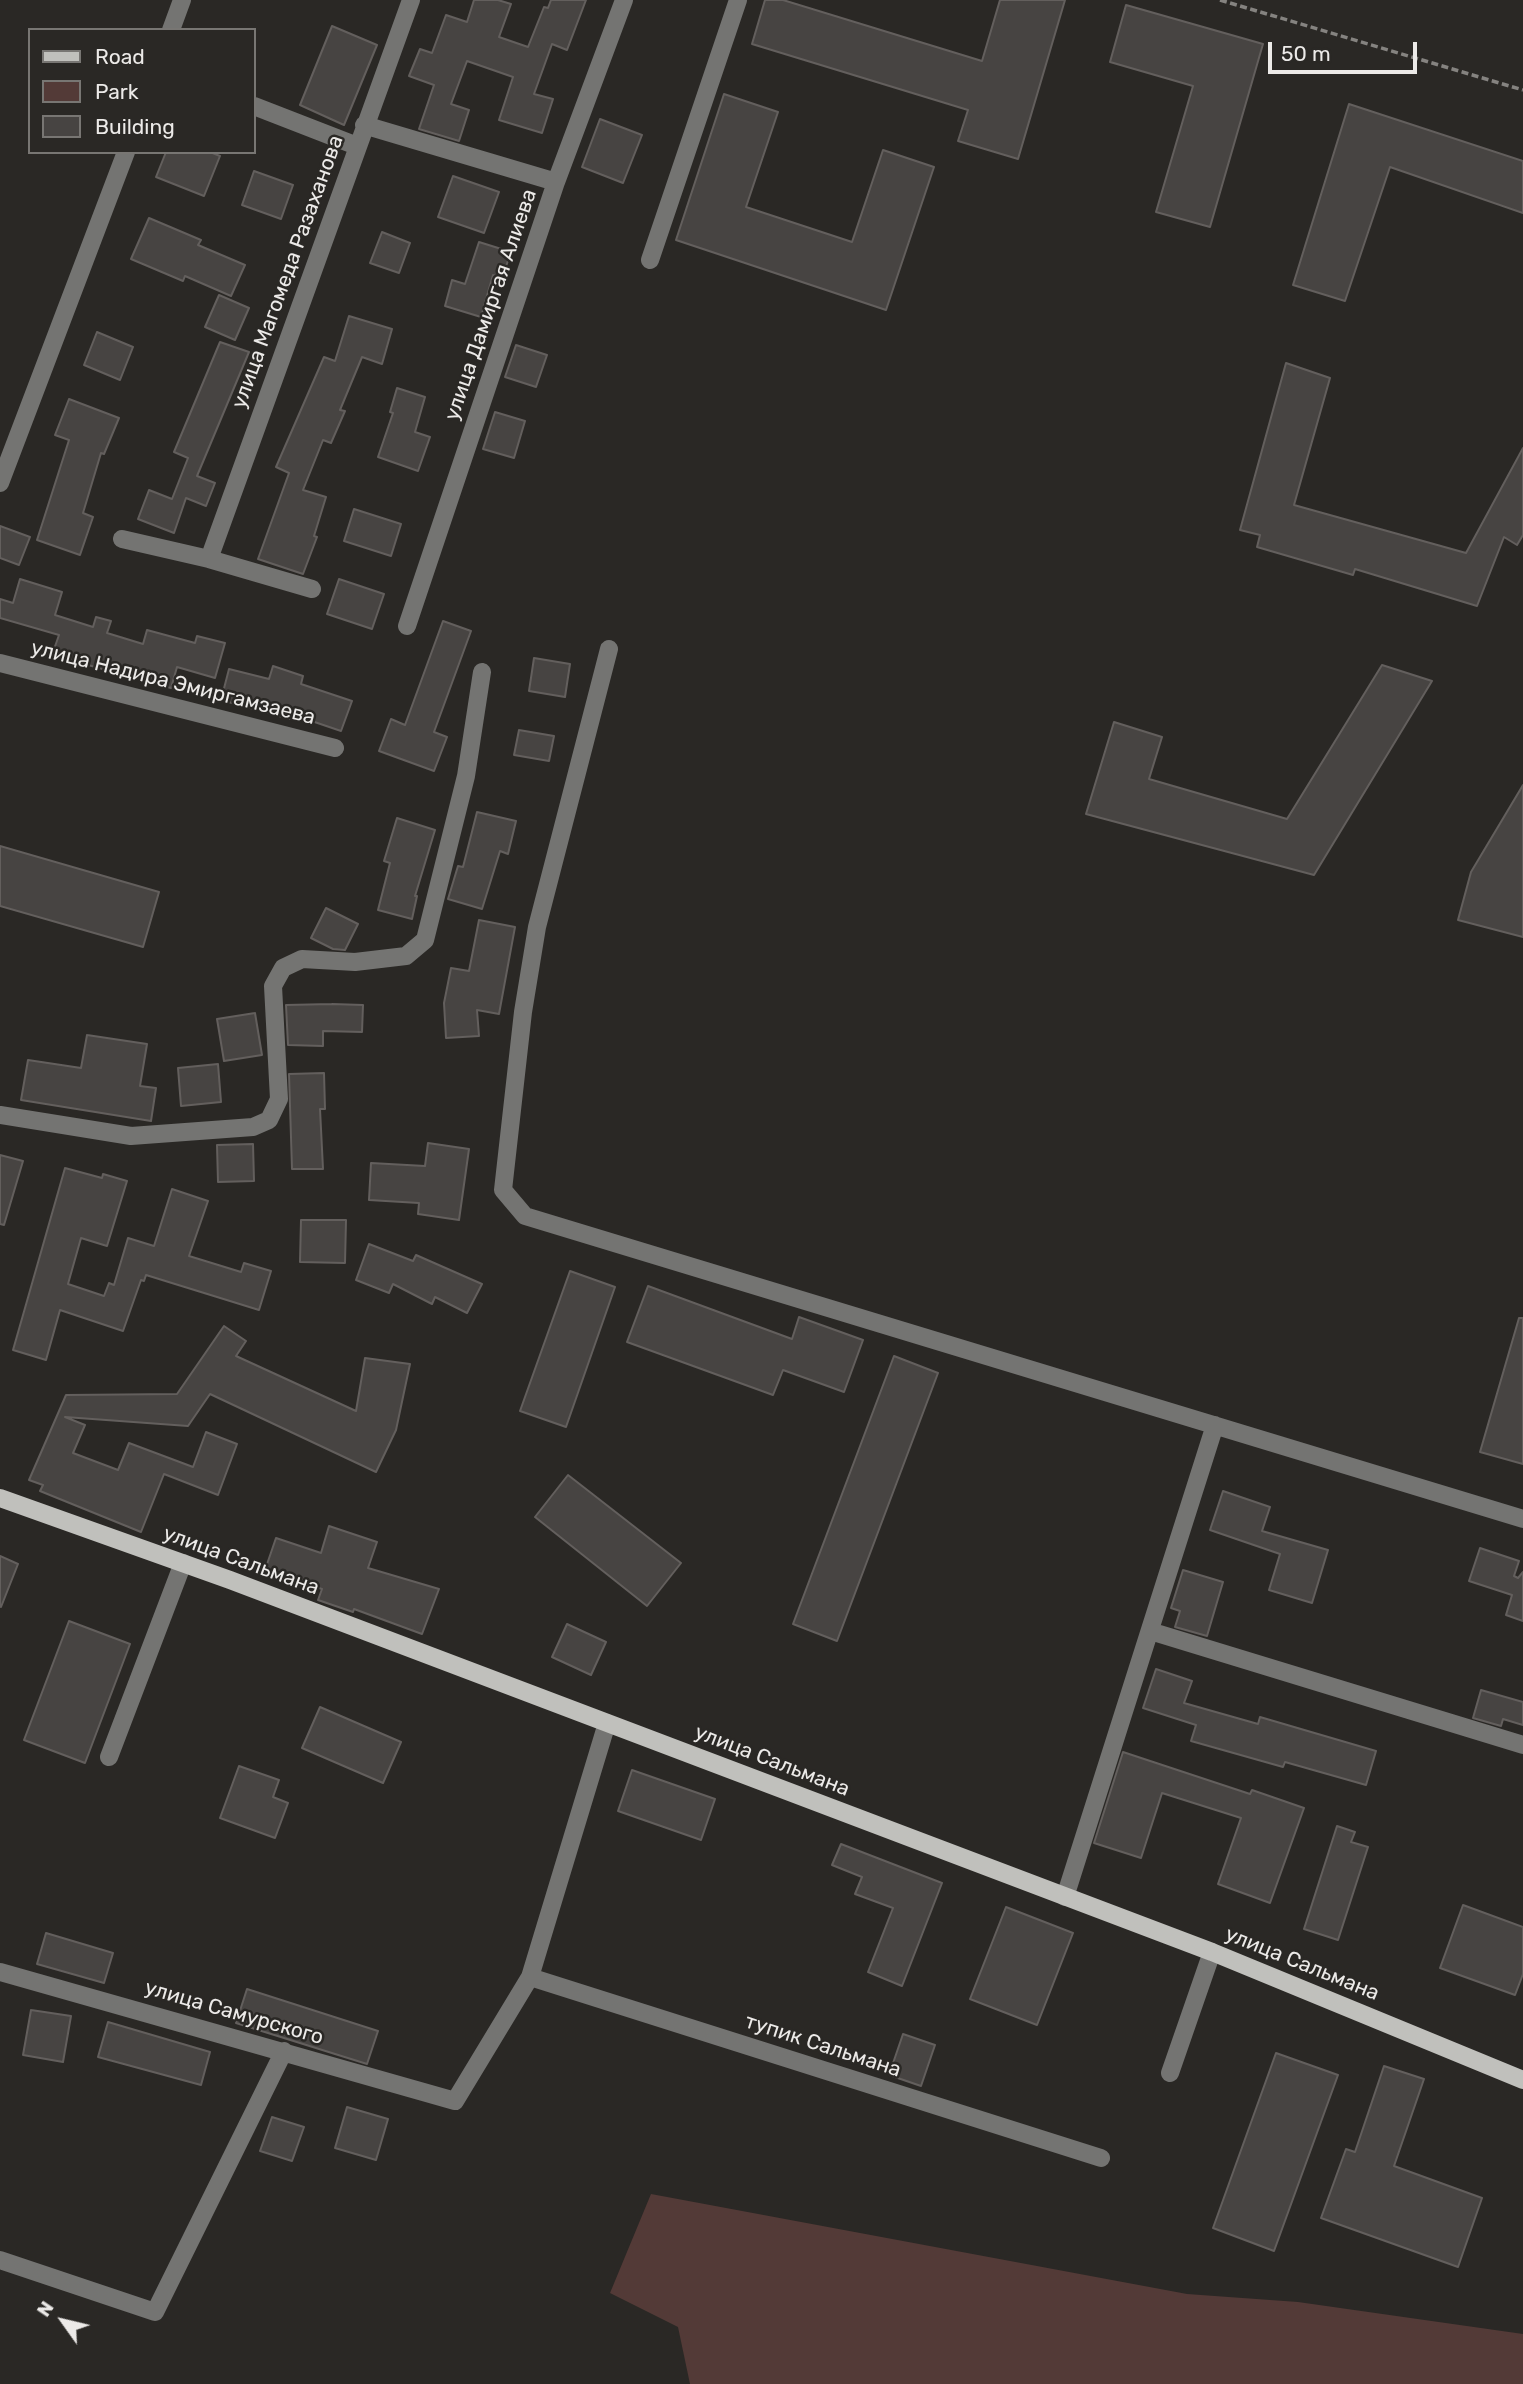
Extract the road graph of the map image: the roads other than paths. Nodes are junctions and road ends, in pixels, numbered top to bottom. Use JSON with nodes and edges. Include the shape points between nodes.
{"nodes":[{"id":1,"x":182,"y":0,"type":"edge"},
{"id":2,"x":411,"y":0,"type":"edge"},
{"id":3,"x":624,"y":0,"type":"edge"},
{"id":4,"x":738,"y":0,"type":"edge"},
{"id":5,"x":172,"y":28,"type":"edge"},
{"id":6,"x":256,"y":107,"type":"edge"},
{"id":7,"x":364,"y":125,"type":"junction"},
{"id":8,"x":357,"y":146,"type":"junction"},
{"id":9,"x":125,"y":154,"type":"edge"},
{"id":10,"x":556,"y":182,"type":"junction"},
{"id":11,"x":650,"y":260,"type":"dead end"},
{"id":12,"x":0,"y":483,"type":"edge"},
{"id":13,"x":122,"y":539,"type":"dead end"},
{"id":14,"x":209,"y":559,"type":"junction"},
{"id":15,"x":312,"y":589,"type":"dead end"},
{"id":16,"x":407,"y":626,"type":"dead end"},
{"id":17,"x":609,"y":649,"type":"dead end"},
{"id":18,"x":0,"y":663,"type":"edge"},
{"id":19,"x":482,"y":672,"type":"dead end"},
{"id":20,"x":335,"y":748,"type":"dead end"},
{"id":21,"x":0,"y":1115,"type":"edge"},
{"id":22,"x":1215,"y":1424,"type":"junction"},
{"id":23,"x":0,"y":1498,"type":"edge"},
{"id":24,"x":1523,"y":1519,"type":"edge"},
{"id":25,"x":183,"y":1563,"type":"junction"},
{"id":26,"x":1150,"y":1631,"type":"junction"},
{"id":27,"x":607,"y":1723,"type":"junction"},
{"id":28,"x":1523,"y":1745,"type":"edge"},
{"id":29,"x":108,"y":1757,"type":"dead end"},
{"id":30,"x":1065,"y":1897,"type":"junction"},
{"id":31,"x":1212,"y":1952,"type":"junction"},
{"id":32,"x":0,"y":1972,"type":"edge"},
{"id":33,"x":530,"y":1977,"type":"junction"},
{"id":34,"x":284,"y":2051,"type":"junction"},
{"id":35,"x":1170,"y":2073,"type":"dead end"},
{"id":36,"x":1523,"y":2080,"type":"edge"},
{"id":37,"x":1101,"y":2158,"type":"dead end"},
{"id":38,"x":0,"y":2260,"type":"edge"}],
"edges":[{"from":1,"to":5,"type":"street"},
{"from":2,"to":7,"type":"street","name":"улица Магомеда Разаханова"},
{"from":3,"to":10,"type":"street","name":"улица Дамиргая Алиева"},
{"from":4,"to":11,"type":"street"},
{"from":6,"to":8,"type":"street"},
{"from":7,"to":8,"type":"street","name":"улица Магомеда Разаханова"},
{"from":7,"to":10,"type":"street"},
{"from":8,"to":14,"type":"street","name":"улица Магомеда Разаханова"},
{"from":9,"to":12,"type":"street"},
{"from":10,"to":16,"type":"street","name":"улица Дамиргая Алиева"},
{"from":13,"to":14,"type":"street"},
{"from":14,"to":15,"type":"street"},
{"from":17,"to":22,"type":"street","via":[[537,927],[503,1190],[525,1216]]},
{"from":18,"to":20,"type":"street","name":"улица Надира Эмиргамзаева"},
{"from":19,"to":21,"type":"street","via":[[466,776],[425,940],[406,956],[355,962],[302,959],[283,968],[274,986],[279,1099],[269,1120],[253,1127],[131,1136]]},
{"from":22,"to":24,"type":"street"},
{"from":22,"to":26,"type":"street"},
{"from":23,"to":25,"type":"main road","name":"улица Сальмана"},
{"from":25,"to":27,"type":"main road","name":"улица Сальмана"},
{"from":25,"to":29,"type":"street"},
{"from":26,"to":28,"type":"street"},
{"from":26,"to":30,"type":"street"},
{"from":27,"to":30,"type":"main road","name":"улица Сальмана"},
{"from":27,"to":33,"type":"street"},
{"from":30,"to":31,"type":"main road","name":"улица Сальмана"},
{"from":31,"to":35,"type":"street"},
{"from":31,"to":36,"type":"main road","name":"улица Сальмана"},
{"from":32,"to":34,"type":"street","name":"улица Самурского"},
{"from":33,"to":34,"type":"street","name":"улица Самурского","via":[[455,2101]]},
{"from":33,"to":37,"type":"street","name":"тупик Сальмана"},
{"from":34,"to":38,"type":"street","via":[[155,2312]]}]}
